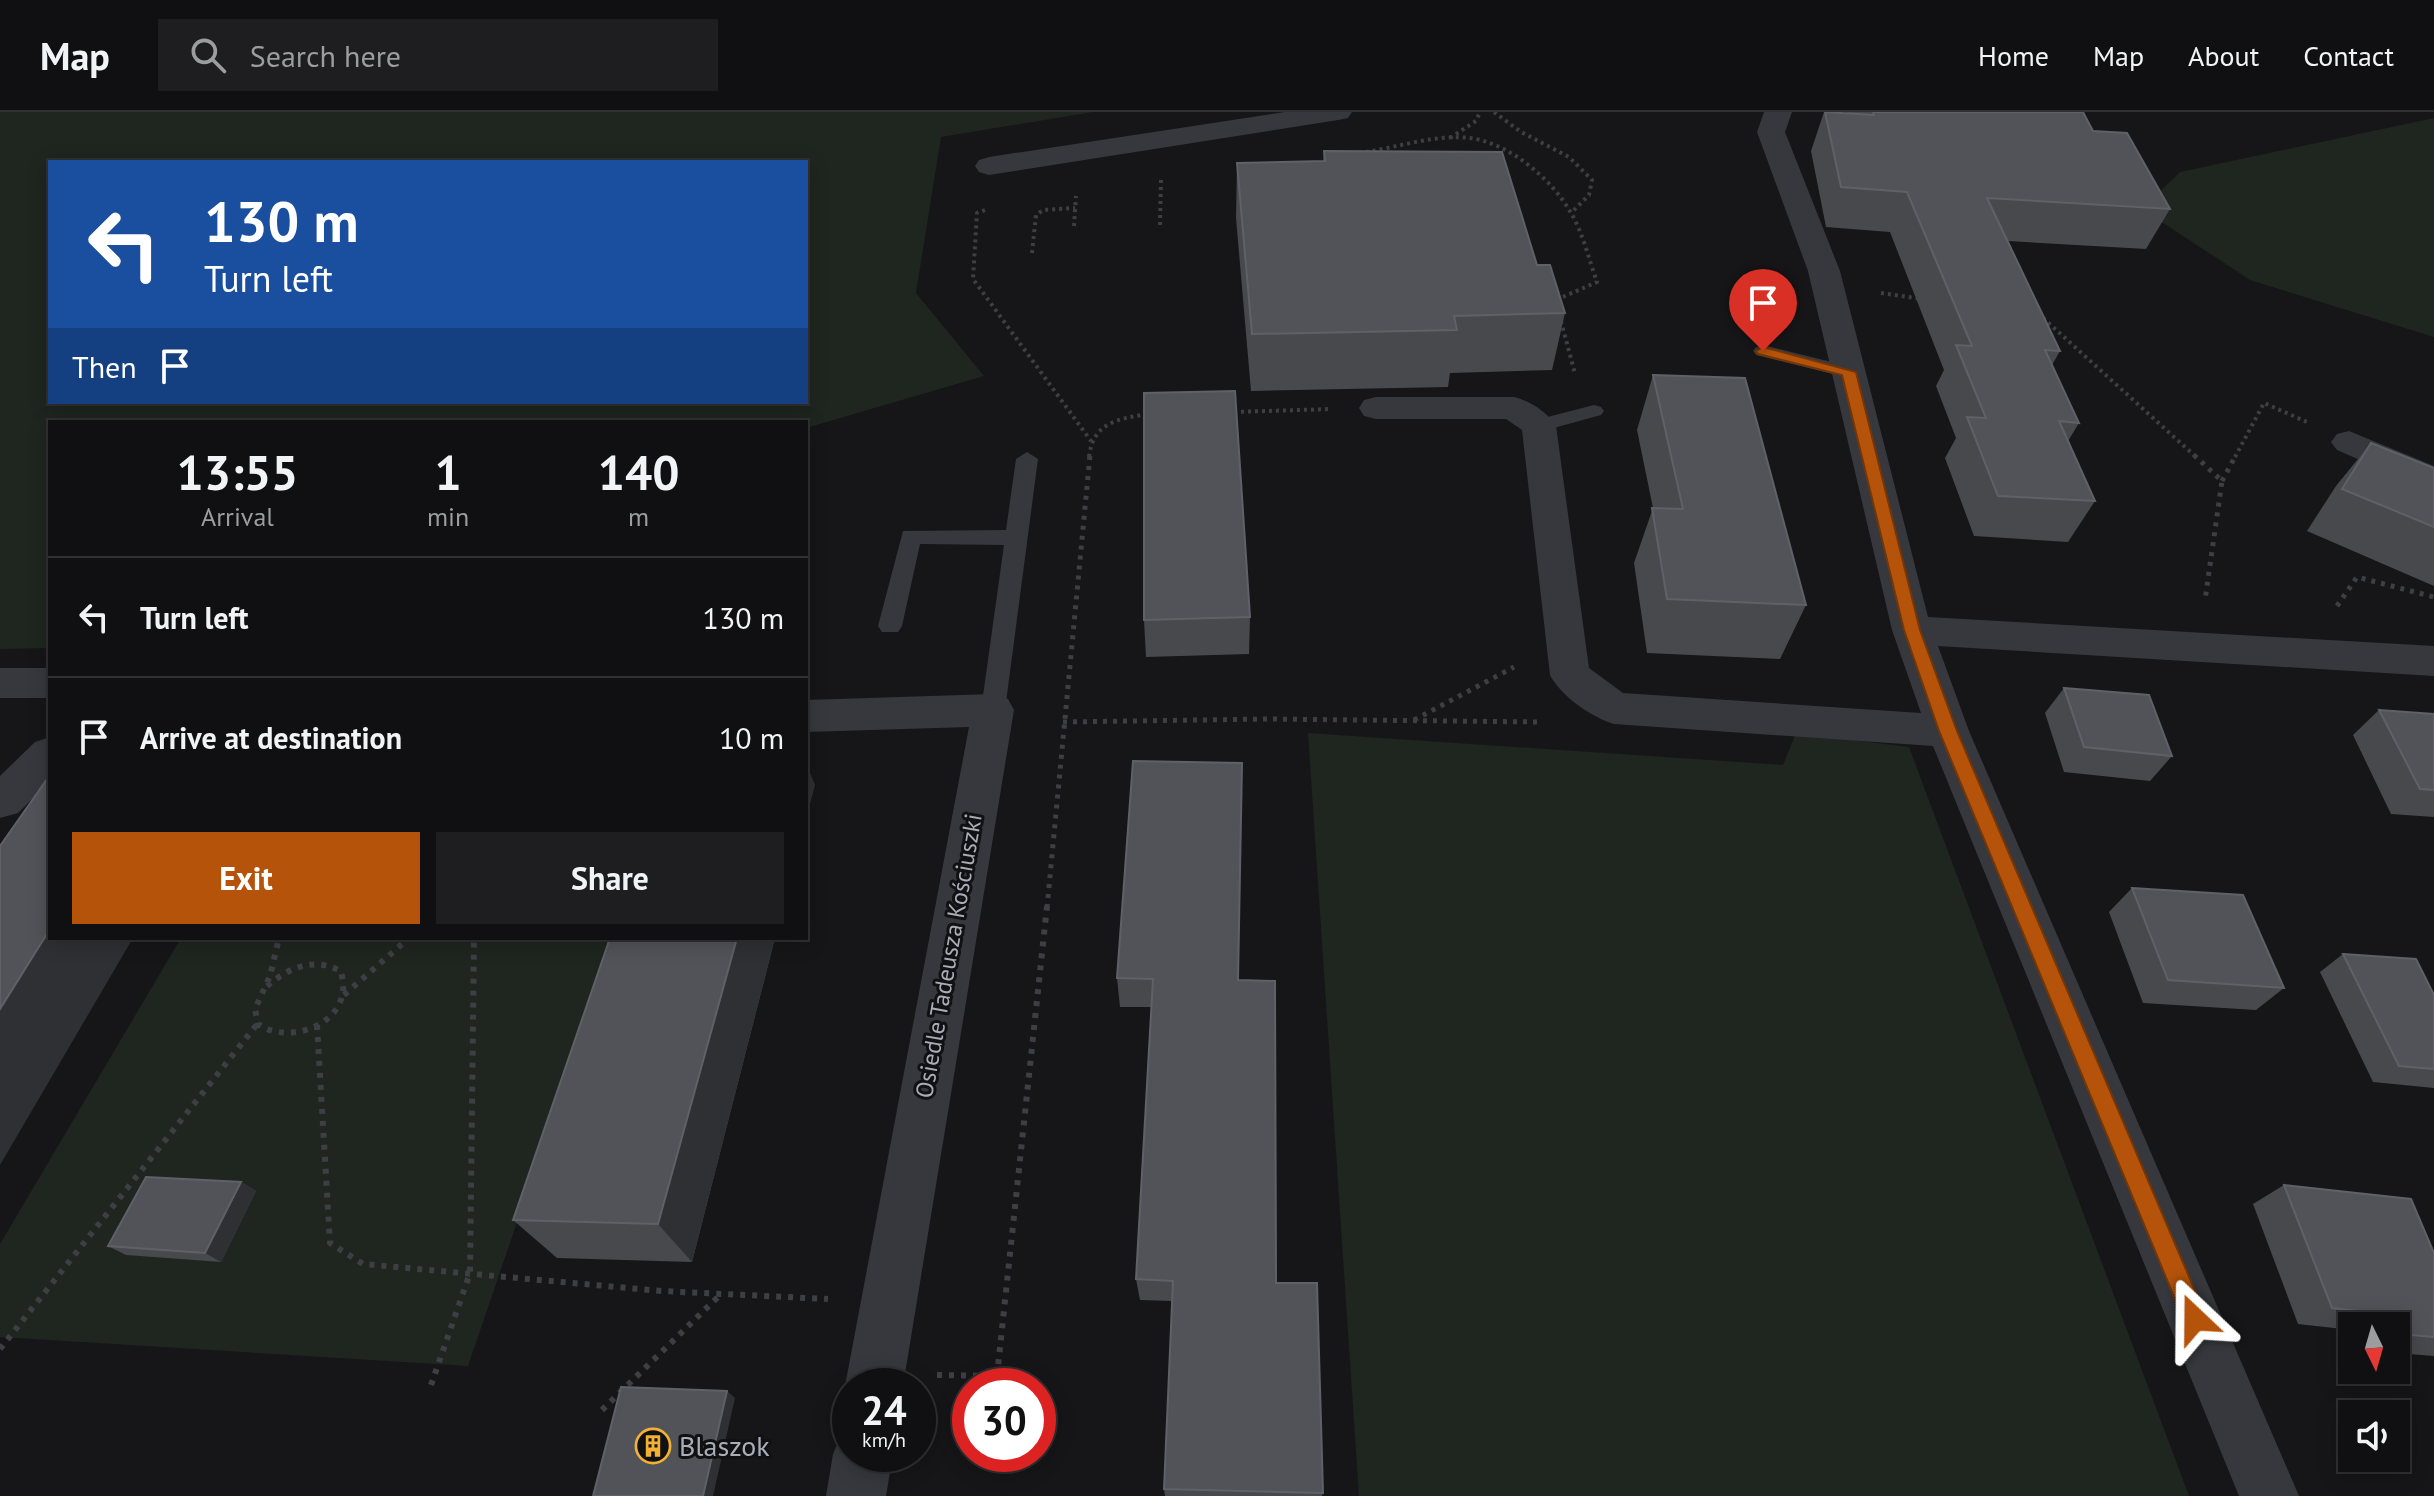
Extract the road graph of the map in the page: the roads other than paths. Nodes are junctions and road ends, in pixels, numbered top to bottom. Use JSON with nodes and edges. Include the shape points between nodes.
{"nodes":[{"id":1,"x":1338,"y":112,"type":"edge"},
{"id":2,"x":1778,"y":112,"type":"edge"},
{"id":3,"x":989,"y":166,"type":"dead end"},
{"id":4,"x":1763,"y":351,"type":"dead end"},
{"id":5,"x":1849,"y":372,"type":"junction"},
{"id":6,"x":1376,"y":408,"type":"road end"},
{"id":7,"x":1590,"y":412,"type":"road end"},
{"id":8,"x":1539,"y":426,"type":"junction"},
{"id":9,"x":2349,"y":442,"type":"road end"},
{"id":10,"x":1027,"y":459,"type":"dead end"},
{"id":11,"x":2434,"y":480,"type":"edge"},
{"id":12,"x":1014,"y":538,"type":"junction"},
{"id":13,"x":890,"y":626,"type":"dead end"},
{"id":14,"x":1912,"y":630,"type":"junction"},
{"id":15,"x":2434,"y":661,"type":"edge"},
{"id":16,"x":0,"y":683,"type":"edge"},
{"id":17,"x":48,"y":683,"type":"edge"},
{"id":18,"x":993,"y":710,"type":"junction"},
{"id":19,"x":808,"y":716,"type":"edge"},
{"id":20,"x":1948,"y":731,"type":"junction"},
{"id":21,"x":48,"y":756,"type":"edge"},
{"id":22,"x":1,"y":801,"type":"edge"},
{"id":23,"x":877,"y":1368,"type":"edge"},
{"id":24,"x":860,"y":1472,"type":"edge"},
{"id":25,"x":856,"y":1496,"type":"edge"},
{"id":26,"x":2269,"y":1496,"type":"edge"}],
"edges":[{"from":1,"to":3,"type":"street"},
{"from":2,"to":5,"type":"street","via":[[1771,132],[1824,271]]},
{"from":4,"to":5,"type":"lane"},
{"from":5,"to":14,"type":"street"},
{"from":6,"to":8,"type":"street","via":[[1514,408]]},
{"from":7,"to":8,"type":"lane"},
{"from":8,"to":20,"type":"street","via":[[1570,675],[1614,708]]},
{"from":9,"to":11,"type":"street"},
{"from":10,"to":12,"type":"lane"},
{"from":12,"to":13,"type":"lane","via":[[911,536]]},
{"from":12,"to":18,"type":"lane"},
{"from":14,"to":15,"type":"street"},
{"from":14,"to":20,"type":"street"},
{"from":16,"to":17,"type":"street"},
{"from":18,"to":19,"type":"street"},
{"from":18,"to":23,"type":"street","name":"Osiedle Tadeusza Kościuszki"},
{"from":20,"to":26,"type":"street"},
{"from":21,"to":22,"type":"street"},
{"from":24,"to":25,"type":"street"}]}
